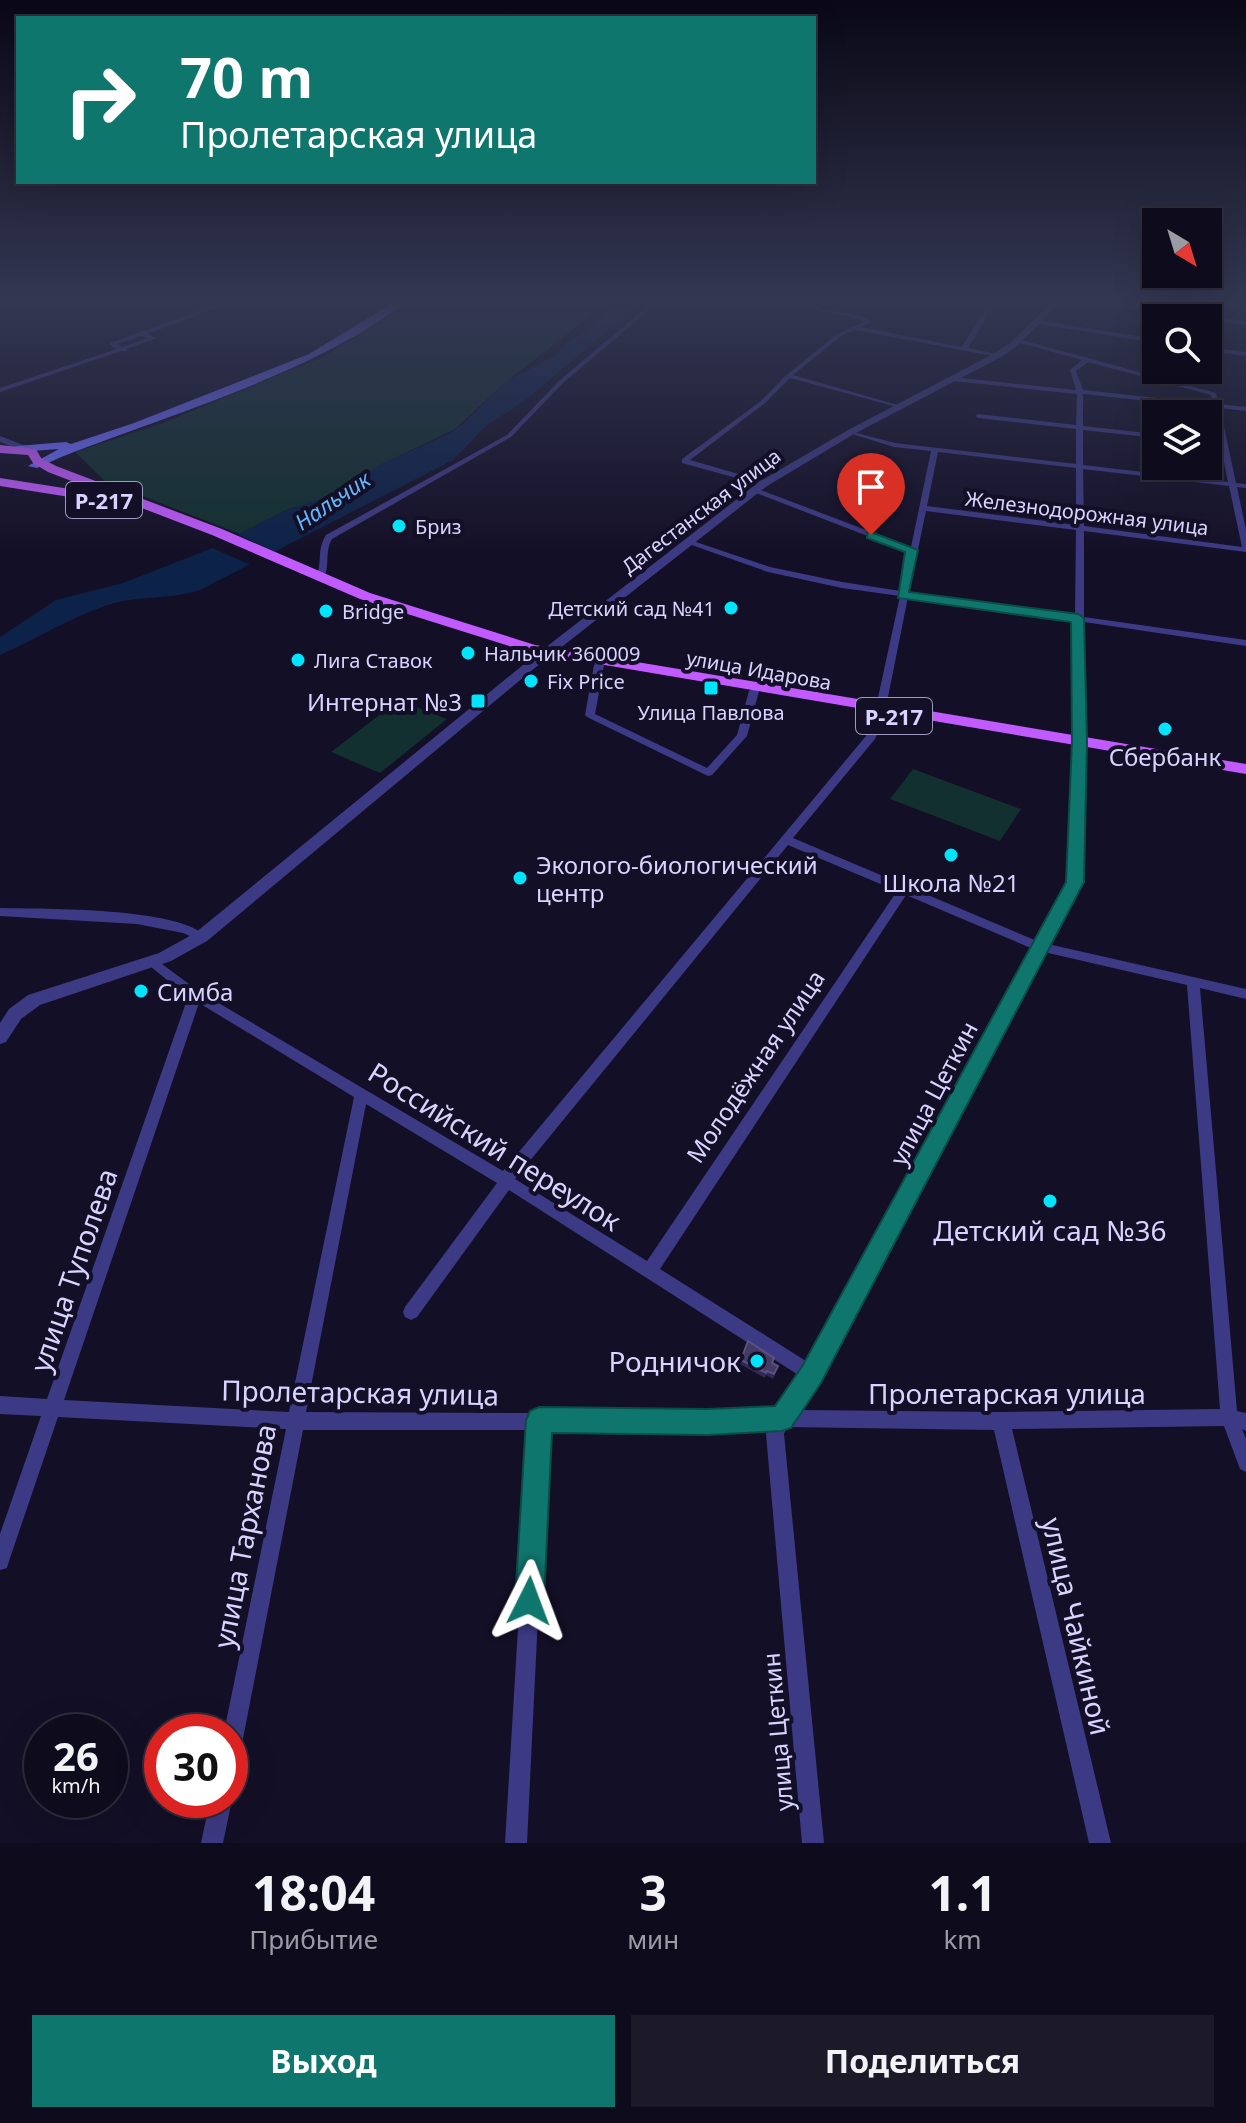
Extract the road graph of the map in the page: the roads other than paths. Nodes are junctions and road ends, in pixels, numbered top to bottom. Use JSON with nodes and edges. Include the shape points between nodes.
{"nodes":[{"id":1,"x":236,"y":386,"type":"edge"},
{"id":2,"x":557,"y":386,"type":"edge"},
{"id":3,"x":779,"y":386,"type":"edge"},
{"id":4,"x":825,"y":386,"type":"edge"},
{"id":5,"x":939,"y":386,"type":"edge"},
{"id":6,"x":1021,"y":386,"type":"edge"},
{"id":7,"x":1078,"y":386,"type":"edge"},
{"id":8,"x":1185,"y":386,"type":"edge"},
{"id":9,"x":1080,"y":392,"type":"junction"},
{"id":10,"x":1158,"y":400,"type":"edge"},
{"id":11,"x":1215,"y":400,"type":"edge"},
{"id":12,"x":899,"y":407,"type":"junction"},
{"id":13,"x":1222,"y":407,"type":"edge"},
{"id":14,"x":1246,"y":409,"type":"edge"},
{"id":15,"x":978,"y":416,"type":"dead end"},
{"id":16,"x":1079,"y":428,"type":"junction"},
{"id":17,"x":851,"y":432,"type":"junction"},
{"id":18,"x":1142,"y":435,"type":"edge"},
{"id":19,"x":0,"y":439,"type":"edge"},
{"id":20,"x":84,"y":443,"type":"junction"},
{"id":21,"x":0,"y":449,"type":"edge"},
{"id":22,"x":935,"y":449,"type":"junction"},
{"id":23,"x":1222,"y":449,"type":"edge"},
{"id":24,"x":30,"y":456,"type":"junction"},
{"id":25,"x":1079,"y":467,"type":"junction"},
{"id":26,"x":0,"y":480,"type":"edge"},
{"id":27,"x":1233,"y":484,"type":"junction"},
{"id":28,"x":1246,"y":486,"type":"edge"},
{"id":29,"x":759,"y":487,"type":"junction"},
{"id":30,"x":924,"y":508,"type":"junction"},
{"id":31,"x":1078,"y":527,"type":"junction"},
{"id":32,"x":210,"y":535,"type":"junction"},
{"id":33,"x":690,"y":543,"type":"junction"},
{"id":34,"x":1246,"y":549,"type":"edge"},
{"id":35,"x":912,"y":550,"type":"junction"},
{"id":36,"x":280,"y":566,"type":"junction"},
{"id":37,"x":320,"y":577,"type":"junction"},
{"id":38,"x":902,"y":595,"type":"junction"},
{"id":39,"x":1078,"y":618,"type":"junction"},
{"id":40,"x":1246,"y":643,"type":"edge"},
{"id":41,"x":547,"y":654,"type":"junction"},
{"id":42,"x":599,"y":665,"type":"junction"},
{"id":43,"x":754,"y":691,"type":"junction"},
{"id":44,"x":880,"y":710,"type":"junction"},
{"id":45,"x":1079,"y":746,"type":"junction"},
{"id":46,"x":1246,"y":772,"type":"edge"},
{"id":47,"x":785,"y":839,"type":"junction"},
{"id":48,"x":904,"y":889,"type":"junction"},
{"id":49,"x":0,"y":912,"type":"edge"},
{"id":50,"x":201,"y":937,"type":"junction"},
{"id":51,"x":1040,"y":947,"type":"junction"},
{"id":52,"x":151,"y":962,"type":"junction"},
{"id":53,"x":1193,"y":984,"type":"junction"},
{"id":54,"x":1246,"y":994,"type":"edge"},
{"id":55,"x":195,"y":995,"type":"junction"},
{"id":56,"x":0,"y":1037,"type":"edge"},
{"id":57,"x":361,"y":1095,"type":"junction"},
{"id":58,"x":505,"y":1180,"type":"junction"},
{"id":59,"x":649,"y":1272,"type":"junction"},
{"id":60,"x":411,"y":1312,"type":"dead end"},
{"id":61,"x":812,"y":1374,"type":"junction"},
{"id":62,"x":0,"y":1405,"type":"edge"},
{"id":63,"x":54,"y":1407,"type":"junction"},
{"id":64,"x":782,"y":1418,"type":"junction"},
{"id":65,"x":539,"y":1420,"type":"junction"},
{"id":66,"x":1237,"y":1420,"type":"edge"},
{"id":67,"x":296,"y":1421,"type":"junction"},
{"id":68,"x":1001,"y":1421,"type":"junction"},
{"id":69,"x":1246,"y":1463,"type":"edge"},
{"id":70,"x":0,"y":1561,"type":"edge"},
{"id":71,"x":238,"y":1714,"type":"edge"},
{"id":72,"x":217,"y":1818,"type":"edge"},
{"id":73,"x":212,"y":1843,"type":"edge"},
{"id":74,"x":516,"y":1843,"type":"edge"},
{"id":75,"x":813,"y":1843,"type":"edge"},
{"id":76,"x":1100,"y":1843,"type":"edge"}],
"edges":[{"from":1,"to":20,"type":"main road"},
{"from":2,"to":37,"type":"street","via":[[509,436],[329,537]]},
{"from":3,"to":29,"type":"street","via":[[685,461]]},
{"from":4,"to":12,"type":"street"},
{"from":5,"to":12,"type":"street","name":"Дагестанская улица"},
{"from":6,"to":9,"type":"street"},
{"from":7,"to":9,"type":"street","name":"улица Цеткин"},
{"from":8,"to":11,"type":"street","via":[[1214,394]]},
{"from":9,"to":10,"type":"street"},
{"from":9,"to":16,"type":"street","name":"улица Цеткин"},
{"from":12,"to":17,"type":"street","name":"Дагестанская улица"},
{"from":13,"to":14,"type":"street"},
{"from":15,"to":16,"type":"street"},
{"from":16,"to":18,"type":"street"},
{"from":16,"to":25,"type":"street","name":"улица Цеткин"},
{"from":17,"to":22,"type":"street","via":[[882,443]]},
{"from":17,"to":29,"type":"street","name":"Дагестанская улица"},
{"from":19,"to":24,"type":"street"},
{"from":20,"to":24,"type":"main road"},
{"from":20,"to":24,"type":"main road"},
{"from":21,"to":24,"type":"main road","number":"Р-217"},
{"from":22,"to":25,"type":"street"},
{"from":22,"to":30,"type":"street"},
{"from":23,"to":27,"type":"street"},
{"from":24,"to":26,"type":"main road","number":"Р-217"},
{"from":24,"to":32,"type":"main road","number":"Р-217"},
{"from":25,"to":27,"type":"street"},
{"from":25,"to":31,"type":"street","name":"улица Цеткин"},
{"from":26,"to":32,"type":"main road","number":"Р-217","via":[[85,495]]},
{"from":27,"to":28,"type":"street"},
{"from":27,"to":34,"type":"street"},
{"from":29,"to":33,"type":"street","name":"Дагестанская улица"},
{"from":29,"to":35,"type":"street"},
{"from":30,"to":31,"type":"street","name":"Железнодорожная улица"},
{"from":30,"to":35,"type":"street"},
{"from":31,"to":34,"type":"street","name":"Железнодорожная улица"},
{"from":31,"to":39,"type":"street","name":"улица Цеткин"},
{"from":32,"to":36,"type":"main road","number":"Р-217"},
{"from":33,"to":38,"type":"street","via":[[768,569]]},
{"from":33,"to":41,"type":"street","name":"Дагестанская улица"},
{"from":35,"to":38,"type":"street"},
{"from":36,"to":37,"type":"main road","name":"улица Идарова","number":"Р-217"},
{"from":36,"to":41,"type":"main road","name":"улица Идарова","number":"Р-217","via":[[357,602]]},
{"from":37,"to":41,"type":"main road","name":"улица Идарова","number":"Р-217","via":[[392,606]]},
{"from":38,"to":39,"type":"street"},
{"from":38,"to":44,"type":"street"},
{"from":39,"to":40,"type":"street"},
{"from":39,"to":45,"type":"street","name":"улица Цеткин"},
{"from":41,"to":42,"type":"main road","name":"улица Идарова","number":"Р-217"},
{"from":41,"to":44,"type":"main road","name":"улица Идарова","number":"Р-217"},
{"from":41,"to":50,"type":"street","name":"Дагестанская улица"},
{"from":42,"to":43,"type":"main road","name":"улица Идарова","number":"Р-217"},
{"from":42,"to":43,"type":"street","via":[[590,715],[708,773],[742,736]]},
{"from":43,"to":44,"type":"main road","name":"улица Идарова","number":"Р-217"},
{"from":44,"to":45,"type":"main road","name":"улица Идарова","number":"Р-217"},
{"from":44,"to":47,"type":"street","via":[[871,737]]},
{"from":45,"to":46,"type":"main road","name":"улица Идарова","number":"Р-217"},
{"from":45,"to":51,"type":"street","name":"улица Цеткин","via":[[1075,882]]},
{"from":47,"to":48,"type":"street"},
{"from":47,"to":58,"type":"street"},
{"from":48,"to":51,"type":"street"},
{"from":48,"to":59,"type":"street","name":"Молодёжная улица"},
{"from":49,"to":50,"type":"street","via":[[152,921],[191,929]]},
{"from":50,"to":52,"type":"street","name":"Дагестанская улица"},
{"from":51,"to":53,"type":"street"},
{"from":51,"to":61,"type":"street","name":"улица Цеткин"},
{"from":52,"to":55,"type":"street","name":"Российский переулок"},
{"from":52,"to":56,"type":"street","name":"Дагестанская улица","via":[[34,1000],[15,1014]]},
{"from":53,"to":54,"type":"street"},
{"from":53,"to":66,"type":"street"},
{"from":55,"to":57,"type":"street","name":"Российский переулок"},
{"from":55,"to":63,"type":"street","name":"улица Туполева"},
{"from":57,"to":58,"type":"street","name":"Российский переулок"},
{"from":57,"to":67,"type":"street","name":"улица Тарханова"},
{"from":58,"to":59,"type":"street","name":"Российский переулок"},
{"from":58,"to":60,"type":"street"},
{"from":59,"to":61,"type":"street","name":"Российский переулок"},
{"from":61,"to":64,"type":"street","name":"улица Цеткин"},
{"from":62,"to":63,"type":"street","name":"Пролетарская улица"},
{"from":63,"to":67,"type":"street","name":"Пролетарская улица"},
{"from":63,"to":70,"type":"street","name":"улица Туполева"},
{"from":64,"to":65,"type":"street","name":"Пролетарская улица"},
{"from":64,"to":68,"type":"street","name":"Пролетарская улица"},
{"from":64,"to":75,"type":"street","name":"улица Цеткин","via":[[775,1434]]},
{"from":65,"to":67,"type":"street","name":"Пролетарская улица"},
{"from":65,"to":74,"type":"street"},
{"from":66,"to":68,"type":"street","name":"Пролетарская улица"},
{"from":66,"to":69,"type":"street"},
{"from":67,"to":71,"type":"street","name":"улица Тарханова"},
{"from":68,"to":76,"type":"street","name":"улица Чайкиной"},
{"from":72,"to":73,"type":"street"}]}
